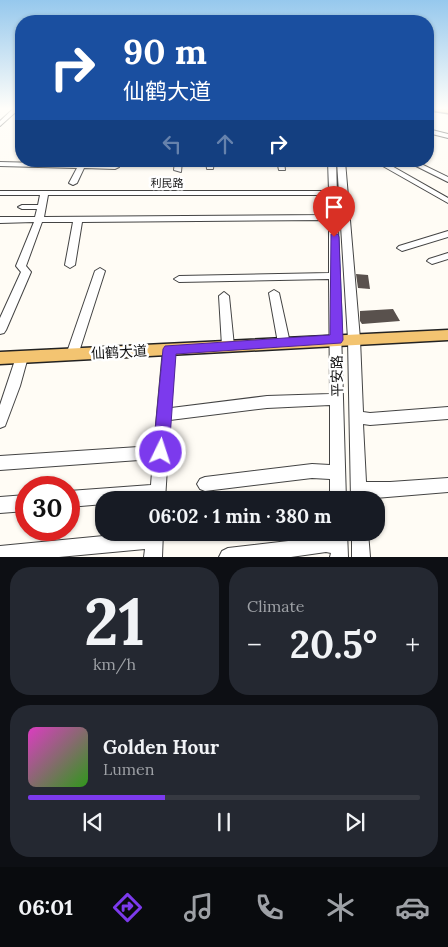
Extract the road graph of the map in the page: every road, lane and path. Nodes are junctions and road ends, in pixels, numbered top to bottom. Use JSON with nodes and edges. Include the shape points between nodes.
{"nodes":[{"id":1,"x":0,"y":164,"type":"edge"},
{"id":2,"x":15,"y":164,"type":"edge"},
{"id":3,"x":81,"y":167,"type":"edge"},
{"id":4,"x":178,"y":167,"type":"edge"},
{"id":5,"x":332,"y":167,"type":"edge"},
{"id":6,"x":341,"y":167,"type":"edge"},
{"id":7,"x":388,"y":167,"type":"edge"},
{"id":8,"x":421,"y":167,"type":"edge"},
{"id":9,"x":178,"y":170,"type":"dead end"},
{"id":10,"x":448,"y":180,"type":"edge"},
{"id":11,"x":73,"y":183,"type":"dead end"},
{"id":12,"x":0,"y":193,"type":"edge"},
{"id":13,"x":44,"y":193,"type":"junction"},
{"id":14,"x":333,"y":193,"type":"junction"},
{"id":15,"x":448,"y":201,"type":"edge"},
{"id":16,"x":22,"y":207,"type":"dead end"},
{"id":17,"x":41,"y":207,"type":"junction"},
{"id":18,"x":334,"y":217,"type":"junction"},
{"id":19,"x":0,"y":220,"type":"edge"},
{"id":20,"x":39,"y":220,"type":"junction"},
{"id":21,"x":78,"y":220,"type":"junction"},
{"id":22,"x":448,"y":234,"type":"edge"},
{"id":23,"x":402,"y":248,"type":"dead end"},
{"id":24,"x":448,"y":256,"type":"edge"},
{"id":25,"x":432,"y":261,"type":"dead end"},
{"id":26,"x":70,"y":265,"type":"dead end"},
{"id":27,"x":100,"y":271,"type":"dead end"},
{"id":28,"x":335,"y":276,"type":"junction"},
{"id":29,"x":179,"y":279,"type":"dead end"},
{"id":30,"x":274,"y":293,"type":"dead end"},
{"id":31,"x":224,"y":296,"type":"dead end"},
{"id":32,"x":0,"y":330,"type":"edge"},
{"id":33,"x":448,"y":335,"type":"edge"},
{"id":34,"x":354,"y":339,"type":"junction"},
{"id":35,"x":336,"y":340,"type":"junction"},
{"id":36,"x":284,"y":343,"type":"junction"},
{"id":37,"x":228,"y":346,"type":"junction"},
{"id":38,"x":170,"y":349,"type":"junction"},
{"id":39,"x":72,"y":355,"type":"junction"},
{"id":40,"x":22,"y":357,"type":"junction"},
{"id":41,"x":0,"y":358,"type":"edge"},
{"id":42,"x":337,"y":400,"type":"junction"},
{"id":43,"x":448,"y":414,"type":"edge"},
{"id":44,"x":164,"y":415,"type":"junction"},
{"id":45,"x":356,"y":417,"type":"junction"},
{"id":46,"x":0,"y":422,"type":"edge"},
{"id":47,"x":161,"y":452,"type":"junction"},
{"id":48,"x":0,"y":464,"type":"edge"},
{"id":49,"x":338,"y":472,"type":"junction"},
{"id":50,"x":204,"y":484,"type":"dead end"},
{"id":51,"x":448,"y":485,"type":"edge"},
{"id":52,"x":157,"y":491,"type":"edge"},
{"id":53,"x":338,"y":491,"type":"edge"},
{"id":54,"x":359,"y":491,"type":"edge"},
{"id":55,"x":384,"y":491,"type":"edge"},
{"id":56,"x":95,"y":499,"type":"edge"},
{"id":57,"x":80,"y":500,"type":"edge"},
{"id":58,"x":15,"y":504,"type":"edge"},
{"id":59,"x":0,"y":505,"type":"edge"},
{"id":60,"x":360,"y":541,"type":"edge"},
{"id":61,"x":154,"y":543,"type":"edge"},
{"id":62,"x":339,"y":545,"type":"edge"},
{"id":63,"x":0,"y":554,"type":"edge"},
{"id":64,"x":228,"y":557,"type":"edge"},
{"id":65,"x":361,"y":557,"type":"edge"}],
"edges":[{"from":1,"to":2,"type":"street"},
{"from":3,"to":11,"type":"street"},
{"from":4,"to":9,"type":"street"},
{"from":5,"to":14,"type":"street","name":"平安路"},
{"from":6,"to":34,"type":"street"},
{"from":7,"to":15,"type":"street"},
{"from":8,"to":10,"type":"street"},
{"from":12,"to":13,"type":"street","name":"利民路"},
{"from":13,"to":14,"type":"street","name":"利民路"},
{"from":13,"to":17,"type":"street"},
{"from":14,"to":18,"type":"street","name":"平安路"},
{"from":16,"to":17,"type":"street"},
{"from":17,"to":20,"type":"street"},
{"from":18,"to":21,"type":"street"},
{"from":18,"to":28,"type":"street","name":"平安路"},
{"from":19,"to":20,"type":"street"},
{"from":20,"to":21,"type":"street"},
{"from":20,"to":32,"type":"street","via":[[21,266],[26,272]]},
{"from":21,"to":26,"type":"street"},
{"from":22,"to":23,"type":"street"},
{"from":24,"to":25,"type":"street"},
{"from":27,"to":39,"type":"street"},
{"from":28,"to":29,"type":"street"},
{"from":28,"to":35,"type":"street","name":"平安路"},
{"from":30,"to":36,"type":"street"},
{"from":31,"to":37,"type":"street"},
{"from":33,"to":34,"type":"main road","name":"仙鹤大道"},
{"from":34,"to":35,"type":"main road","name":"仙鹤大道"},
{"from":34,"to":45,"type":"street"},
{"from":35,"to":36,"type":"main road","name":"仙鹤大道"},
{"from":35,"to":42,"type":"street","name":"平安路"},
{"from":36,"to":37,"type":"main road","name":"仙鹤大道"},
{"from":37,"to":38,"type":"main road","name":"仙鹤大道"},
{"from":38,"to":39,"type":"main road","name":"仙鹤大道"},
{"from":38,"to":44,"type":"street"},
{"from":39,"to":40,"type":"main road","name":"仙鹤大道"},
{"from":40,"to":41,"type":"main road","name":"仙鹤大道"},
{"from":40,"to":46,"type":"street"},
{"from":42,"to":44,"type":"street","via":[[267,402]]},
{"from":42,"to":49,"type":"street","name":"平安路"},
{"from":43,"to":45,"type":"street"},
{"from":44,"to":47,"type":"street"},
{"from":45,"to":54,"type":"street"},
{"from":47,"to":48,"type":"street"},
{"from":47,"to":52,"type":"street"},
{"from":49,"to":50,"type":"street","via":[[312,471]]},
{"from":49,"to":53,"type":"street","name":"平安路"},
{"from":51,"to":55,"type":"street"},
{"from":56,"to":57,"type":"street"},
{"from":58,"to":59,"type":"street"},
{"from":60,"to":65,"type":"street"},
{"from":61,"to":63,"type":"street"},
{"from":62,"to":64,"type":"street"}]}
